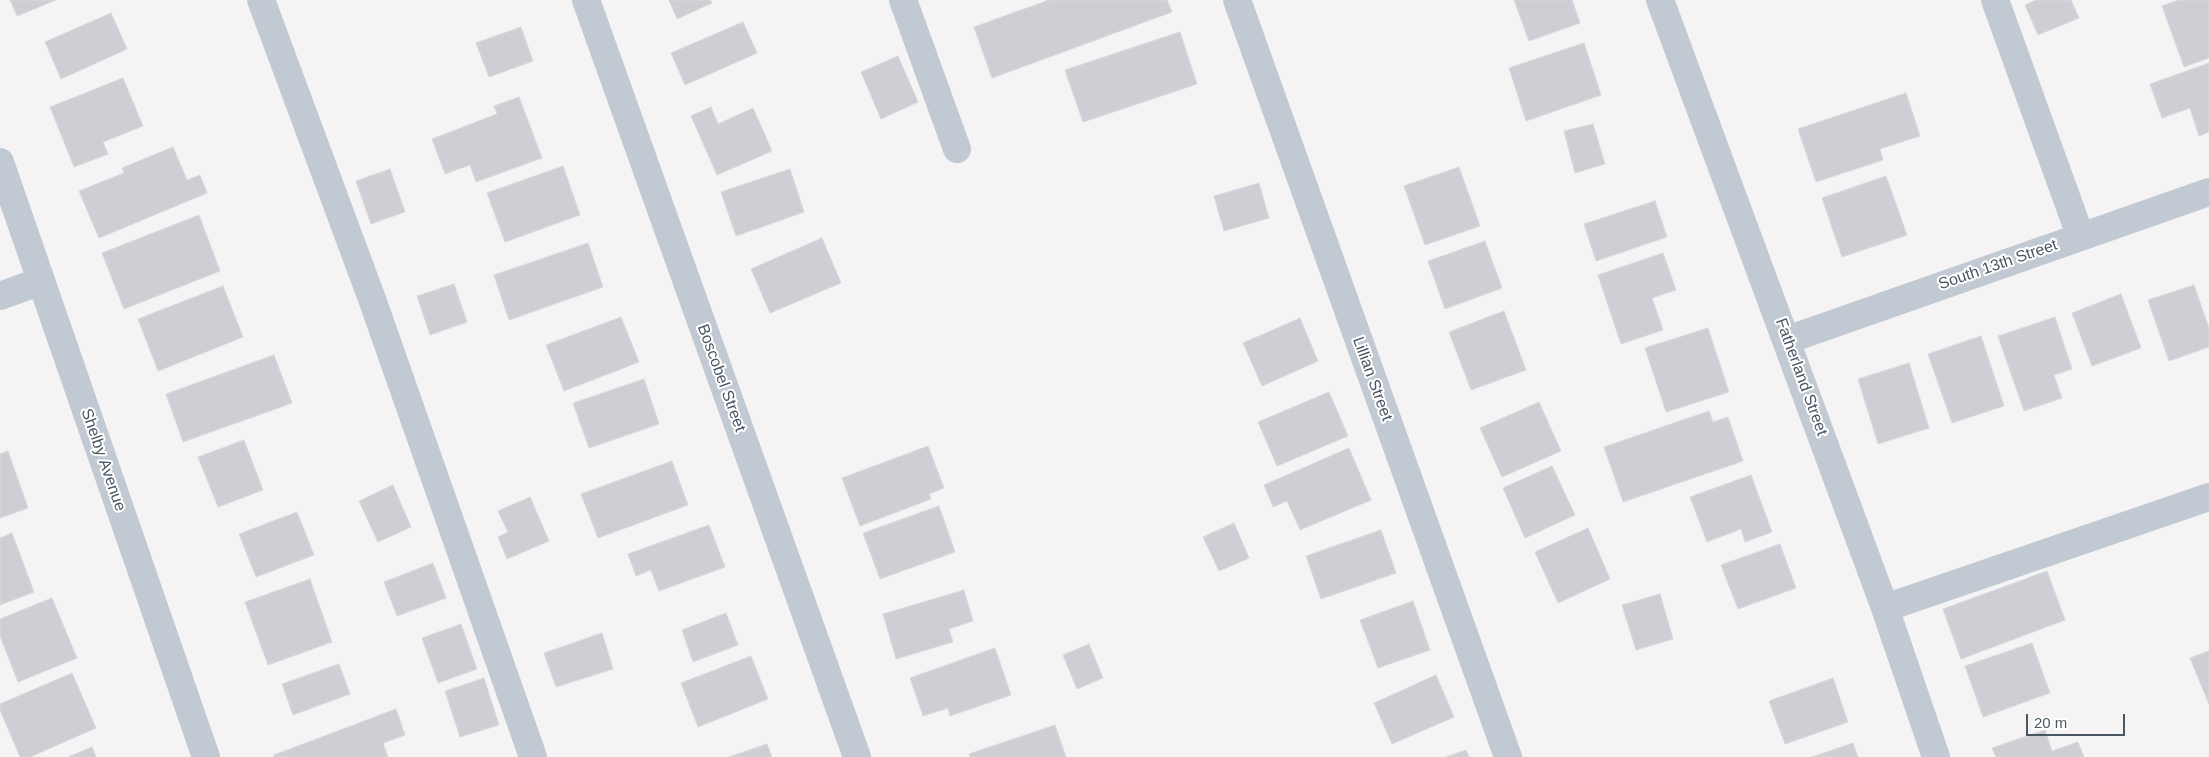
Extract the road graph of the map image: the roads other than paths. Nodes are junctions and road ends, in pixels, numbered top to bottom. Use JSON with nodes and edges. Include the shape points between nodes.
{"nodes":[{"id":1,"x":261,"y":0,"type":"edge"},
{"id":2,"x":586,"y":0,"type":"edge"},
{"id":3,"x":903,"y":0,"type":"edge"},
{"id":4,"x":1237,"y":0,"type":"edge"},
{"id":5,"x":1660,"y":0,"type":"edge"},
{"id":6,"x":1995,"y":0,"type":"edge"},
{"id":7,"x":957,"y":149,"type":"dead end"},
{"id":8,"x":0,"y":162,"type":"edge"},
{"id":9,"x":2209,"y":192,"type":"edge"},
{"id":10,"x":2080,"y":236,"type":"junction"},
{"id":11,"x":41,"y":281,"type":"junction"},
{"id":12,"x":0,"y":296,"type":"edge"},
{"id":13,"x":1787,"y":340,"type":"junction"},
{"id":14,"x":2209,"y":497,"type":"edge"},
{"id":15,"x":1885,"y":608,"type":"junction"},
{"id":16,"x":206,"y":757,"type":"edge"},
{"id":17,"x":533,"y":757,"type":"edge"},
{"id":18,"x":857,"y":757,"type":"edge"},
{"id":19,"x":1508,"y":757,"type":"edge"},
{"id":20,"x":1936,"y":757,"type":"edge"}],
"edges":[{"from":1,"to":17,"type":"street","via":[[372,298]]},
{"from":2,"to":18,"type":"street","name":"Boscobel Street"},
{"from":3,"to":7,"type":"street"},
{"from":4,"to":19,"type":"street","name":"Lillian Street"},
{"from":5,"to":13,"type":"street","name":"Fatherland Street"},
{"from":6,"to":10,"type":"street"},
{"from":8,"to":11,"type":"street","name":"Shelby Avenue"},
{"from":9,"to":10,"type":"street","name":"South 13th Street"},
{"from":10,"to":13,"type":"street","name":"South 13th Street"},
{"from":11,"to":12,"type":"street"},
{"from":11,"to":16,"type":"street","name":"Shelby Avenue"},
{"from":13,"to":15,"type":"street","name":"Fatherland Street"},
{"from":14,"to":15,"type":"street"},
{"from":15,"to":20,"type":"street","name":"Fatherland Street"}]}
